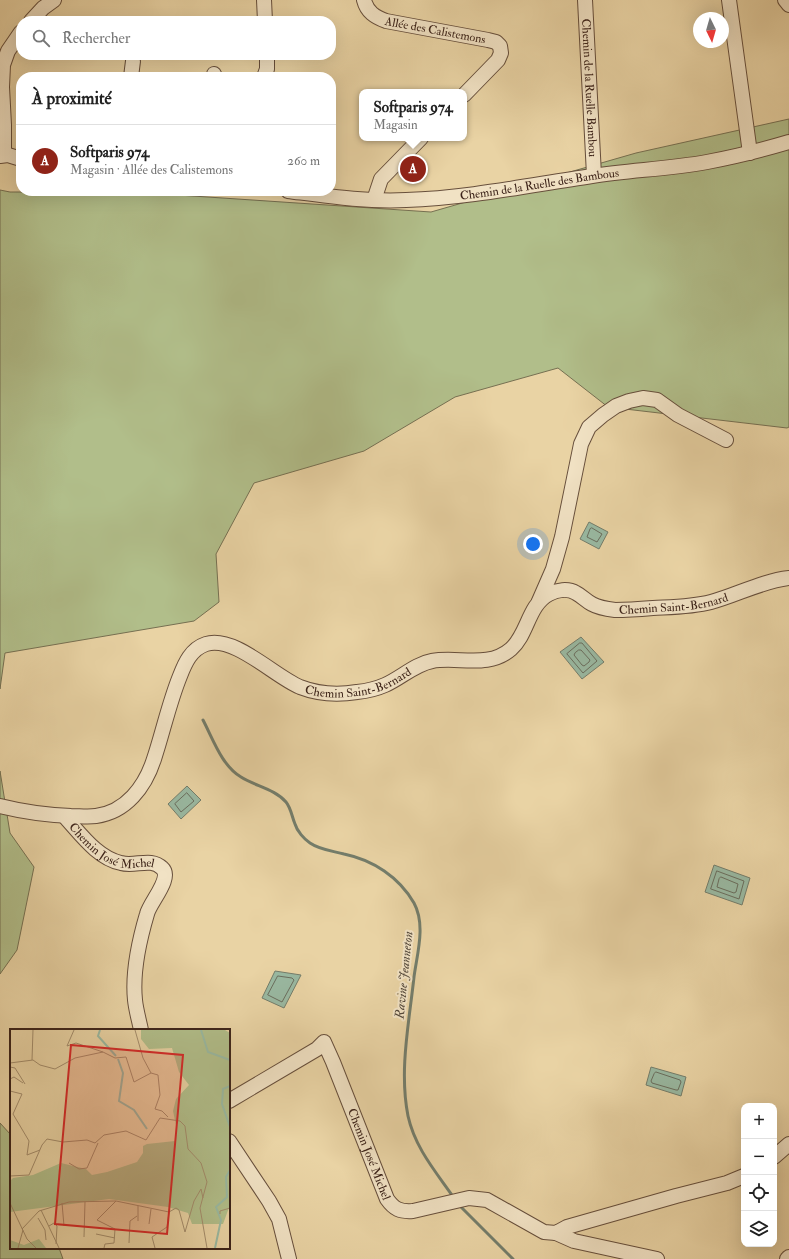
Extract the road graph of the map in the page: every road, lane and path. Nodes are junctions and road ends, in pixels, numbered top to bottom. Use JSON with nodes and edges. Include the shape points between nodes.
{"nodes":[{"id":1,"x":54,"y":0,"type":"edge"},
{"id":2,"x":264,"y":0,"type":"edge"},
{"id":3,"x":364,"y":0,"type":"edge"},
{"id":4,"x":585,"y":0,"type":"edge"},
{"id":5,"x":729,"y":0,"type":"edge"},
{"id":6,"x":785,"y":0,"type":"edge"},
{"id":7,"x":789,"y":5,"type":"edge"},
{"id":8,"x":36,"y":16,"type":"edge"},
{"id":9,"x":265,"y":16,"type":"edge"},
{"id":10,"x":16,"y":39,"type":"edge"},
{"id":11,"x":267,"y":60,"type":"edge"},
{"id":12,"x":133,"y":61,"type":"dead end"},
{"id":13,"x":132,"y":72,"type":"edge"},
{"id":14,"x":266,"y":72,"type":"edge"},
{"id":15,"x":467,"y":91,"type":"edge"},
{"id":16,"x":418,"y":141,"type":"edge"},
{"id":17,"x":789,"y":142,"type":"edge"},
{"id":18,"x":750,"y":153,"type":"junction"},
{"id":19,"x":2,"y":155,"type":"edge"},
{"id":20,"x":16,"y":158,"type":"edge"},
{"id":21,"x":594,"y":176,"type":"junction"},
{"id":22,"x":329,"y":196,"type":"edge"},
{"id":23,"x":374,"y":200,"type":"junction"},
{"id":24,"x":726,"y":440,"type":"dead end"},
{"id":25,"x":789,"y":578,"type":"edge"},
{"id":26,"x":539,"y":601,"type":"junction"},
{"id":27,"x":0,"y":806,"type":"edge"},
{"id":28,"x":64,"y":816,"type":"junction"},
{"id":29,"x":141,"y":1029,"type":"edge"},
{"id":30,"x":230,"y":1100,"type":"edge"},
{"id":31,"x":230,"y":1142,"type":"edge"},
{"id":32,"x":789,"y":1144,"type":"edge"},
{"id":33,"x":777,"y":1154,"type":"edge"},
{"id":34,"x":741,"y":1177,"type":"edge"},
{"id":35,"x":562,"y":1230,"type":"junction"},
{"id":36,"x":789,"y":1257,"type":"edge"},
{"id":37,"x":289,"y":1259,"type":"edge"},
{"id":38,"x":656,"y":1259,"type":"edge"},
{"id":39,"x":787,"y":1259,"type":"edge"}],
"edges":[{"from":1,"to":8,"type":"street"},
{"from":2,"to":9,"type":"street"},
{"from":3,"to":15,"type":"street","name":"Allée des Calistemons","via":[[365,6],[372,14],[386,21],[496,42],[501,53],[498,60]]},
{"from":4,"to":21,"type":"street","name":"Chemin de la Ruelle Bambou"},
{"from":5,"to":18,"type":"street"},
{"from":6,"to":7,"type":"street"},
{"from":10,"to":19,"type":"street","via":[[3,65]]},
{"from":11,"to":14,"type":"street"},
{"from":12,"to":13,"type":"street"},
{"from":16,"to":23,"type":"street","via":[[381,179]]},
{"from":17,"to":18,"type":"street","name":"Chemin de la Ruelle des Bambous"},
{"from":18,"to":21,"type":"street","name":"Chemin de la Ruelle des Bambous","via":[[706,162]]},
{"from":19,"to":20,"type":"street"},
{"from":21,"to":23,"type":"street","name":"Chemin de la Ruelle des Bambous","via":[[434,198]]},
{"from":22,"to":23,"type":"street","name":"Chemin de la Ruelle des Bambous"},
{"from":24,"to":26,"type":"street","via":[[678,415],[657,400],[643,398],[616,406],[589,427],[581,444],[553,569]]},
{"from":25,"to":26,"type":"street","name":"Chemin Saint-Bernard","via":[[711,602],[676,607],[607,609],[592,605],[576,592],[568,590],[549,594]]},
{"from":26,"to":28,"type":"street","name":"Chemin Saint-Bernard","via":[[520,639],[504,654],[475,661],[432,661],[420,665],[386,685],[348,694],[319,693],[303,688],[242,651],[226,644],[205,644],[185,661],[172,696],[154,762],[135,796],[124,806],[110,813],[95,816]]},
{"from":27,"to":28,"type":"street","name":"Chemin Saint-Bernard","via":[[34,814]]},
{"from":28,"to":29,"type":"street","name":"Chemin José Michel","via":[[92,845],[111,859],[122,864],[153,863],[164,870],[166,876],[163,885],[148,908],[138,943],[135,1000]]},
{"from":30,"to":35,"type":"street","name":"Chemin José Michel","via":[[317,1049],[324,1042],[387,1199],[397,1210],[413,1211],[475,1198],[488,1200],[544,1232]]},
{"from":31,"to":37,"type":"street","via":[[279,1219]]},
{"from":32,"to":33,"type":"street"},
{"from":34,"to":35,"type":"street"},
{"from":35,"to":38,"type":"street","name":"Chemin José Michel","via":[[581,1243]]},
{"from":36,"to":39,"type":"street"}]}
